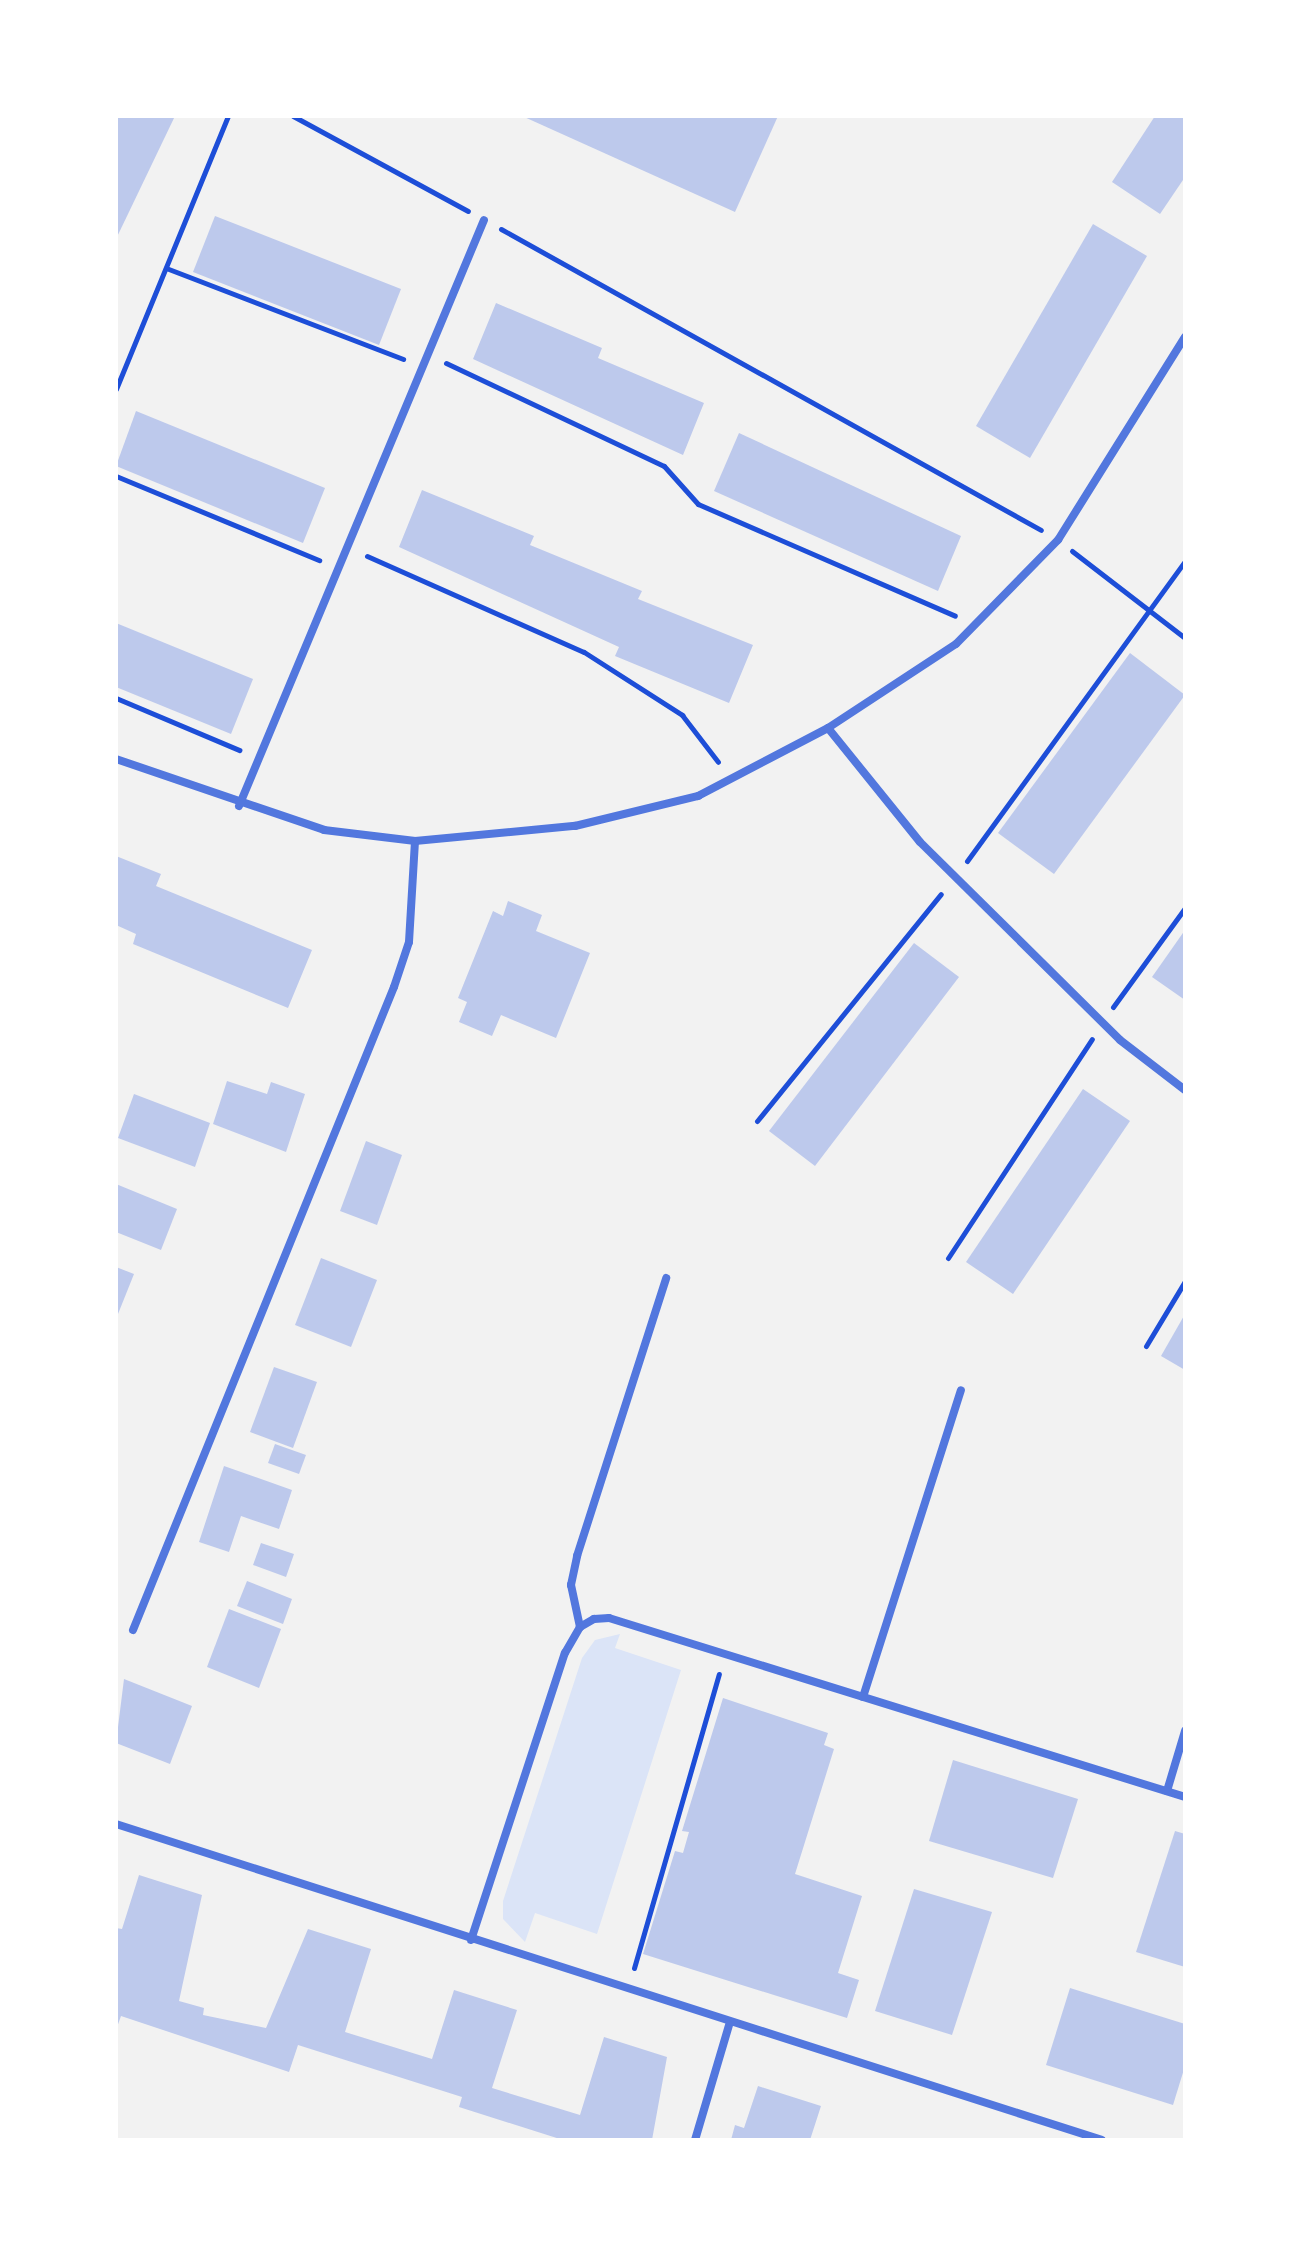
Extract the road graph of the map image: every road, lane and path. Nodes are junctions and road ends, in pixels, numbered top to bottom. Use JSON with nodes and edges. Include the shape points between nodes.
{"nodes":[{"id":1,"x":228,"y":116,"type":"edge"},
{"id":2,"x":293,"y":116,"type":"edge"},
{"id":3,"x":484,"y":220,"type":"junction"},
{"id":4,"x":166,"y":268,"type":"junction"},
{"id":5,"x":1185,"y":337,"type":"edge"},
{"id":6,"x":428,"y":355,"type":"junction"},
{"id":7,"x":423,"y":367,"type":"junction"},
{"id":8,"x":116,"y":389,"type":"edge"},
{"id":9,"x":116,"y":476,"type":"edge"},
{"id":10,"x":1058,"y":540,"type":"junction"},
{"id":11,"x":347,"y":547,"type":"junction"},
{"id":12,"x":1185,"y":561,"type":"edge"},
{"id":13,"x":338,"y":569,"type":"junction"},
{"id":14,"x":1151,"y":612,"type":"junction"},
{"id":15,"x":975,"y":625,"type":"junction"},
{"id":16,"x":1185,"y":638,"type":"edge"},
{"id":17,"x":116,"y":698,"type":"edge"},
{"id":18,"x":828,"y":728,"type":"junction"},
{"id":19,"x":116,"y":759,"type":"edge"},
{"id":20,"x":259,"y":759,"type":"junction"},
{"id":21,"x":731,"y":779,"type":"junction"},
{"id":22,"x":239,"y":806,"type":"junction"},
{"id":23,"x":415,"y":841,"type":"junction"},
{"id":24,"x":955,"y":877,"type":"junction"},
{"id":25,"x":1185,"y":908,"type":"edge"},
{"id":26,"x":1102,"y":1023,"type":"junction"},
{"id":27,"x":1185,"y":1090,"type":"edge"},
{"id":28,"x":757,"y":1121,"type":"dead end"},
{"id":29,"x":948,"y":1258,"type":"dead end"},
{"id":30,"x":666,"y":1278,"type":"dead end"},
{"id":31,"x":1185,"y":1281,"type":"edge"},
{"id":32,"x":1146,"y":1346,"type":"dead end"},
{"id":33,"x":961,"y":1390,"type":"dead end"},
{"id":34,"x":580,"y":1627,"type":"junction"},
{"id":35,"x":133,"y":1630,"type":"dead end"},
{"id":36,"x":725,"y":1654,"type":"junction"},
{"id":37,"x":863,"y":1697,"type":"junction"},
{"id":38,"x":1185,"y":1731,"type":"edge"},
{"id":39,"x":1167,"y":1791,"type":"junction"},
{"id":40,"x":1185,"y":1797,"type":"edge"},
{"id":41,"x":116,"y":1824,"type":"edge"},
{"id":42,"x":471,"y":1940,"type":"junction"},
{"id":43,"x":628,"y":1992,"type":"junction"},
{"id":44,"x":729,"y":2025,"type":"junction"},
{"id":45,"x":695,"y":2140,"type":"edge"},
{"id":46,"x":1102,"y":2140,"type":"edge"}],
"edges":[{"from":1,"to":4,"type":"path"},
{"from":2,"to":3,"type":"path"},
{"from":3,"to":6,"type":"street"},
{"from":3,"to":10,"type":"path"},
{"from":4,"to":7,"type":"path"},
{"from":4,"to":8,"type":"path"},
{"from":5,"to":10,"type":"street"},
{"from":6,"to":7,"type":"street"},
{"from":6,"to":15,"type":"path","via":[[664,466],[698,504]]},
{"from":7,"to":11,"type":"street"},
{"from":9,"to":13,"type":"path"},
{"from":10,"to":14,"type":"path"},
{"from":10,"to":15,"type":"street"},
{"from":11,"to":13,"type":"street"},
{"from":11,"to":21,"type":"path","via":[[584,652],[682,715]]},
{"from":12,"to":14,"type":"path"},
{"from":13,"to":20,"type":"street"},
{"from":14,"to":16,"type":"path"},
{"from":14,"to":24,"type":"path"},
{"from":15,"to":18,"type":"street"},
{"from":17,"to":20,"type":"path"},
{"from":18,"to":21,"type":"street"},
{"from":18,"to":24,"type":"street"},
{"from":19,"to":22,"type":"street"},
{"from":20,"to":22,"type":"street"},
{"from":21,"to":23,"type":"street","via":[[634,816]]},
{"from":22,"to":23,"type":"street","via":[[324,830]]},
{"from":23,"to":35,"type":"street","via":[[409,942],[394,987]]},
{"from":24,"to":26,"type":"street"},
{"from":24,"to":28,"type":"path"},
{"from":25,"to":26,"type":"path"},
{"from":26,"to":27,"type":"street"},
{"from":26,"to":29,"type":"path"},
{"from":30,"to":34,"type":"street","via":[[577,1556],[571,1585]]},
{"from":31,"to":32,"type":"path"},
{"from":33,"to":37,"type":"street"},
{"from":34,"to":36,"type":"street","via":[[609,1618]]},
{"from":34,"to":42,"type":"street"},
{"from":36,"to":37,"type":"street"},
{"from":36,"to":43,"type":"path"},
{"from":37,"to":39,"type":"street"},
{"from":38,"to":39,"type":"street"},
{"from":39,"to":40,"type":"street"},
{"from":41,"to":42,"type":"street"},
{"from":42,"to":43,"type":"street"},
{"from":43,"to":44,"type":"street"},
{"from":44,"to":45,"type":"street"},
{"from":44,"to":46,"type":"street"}]}
